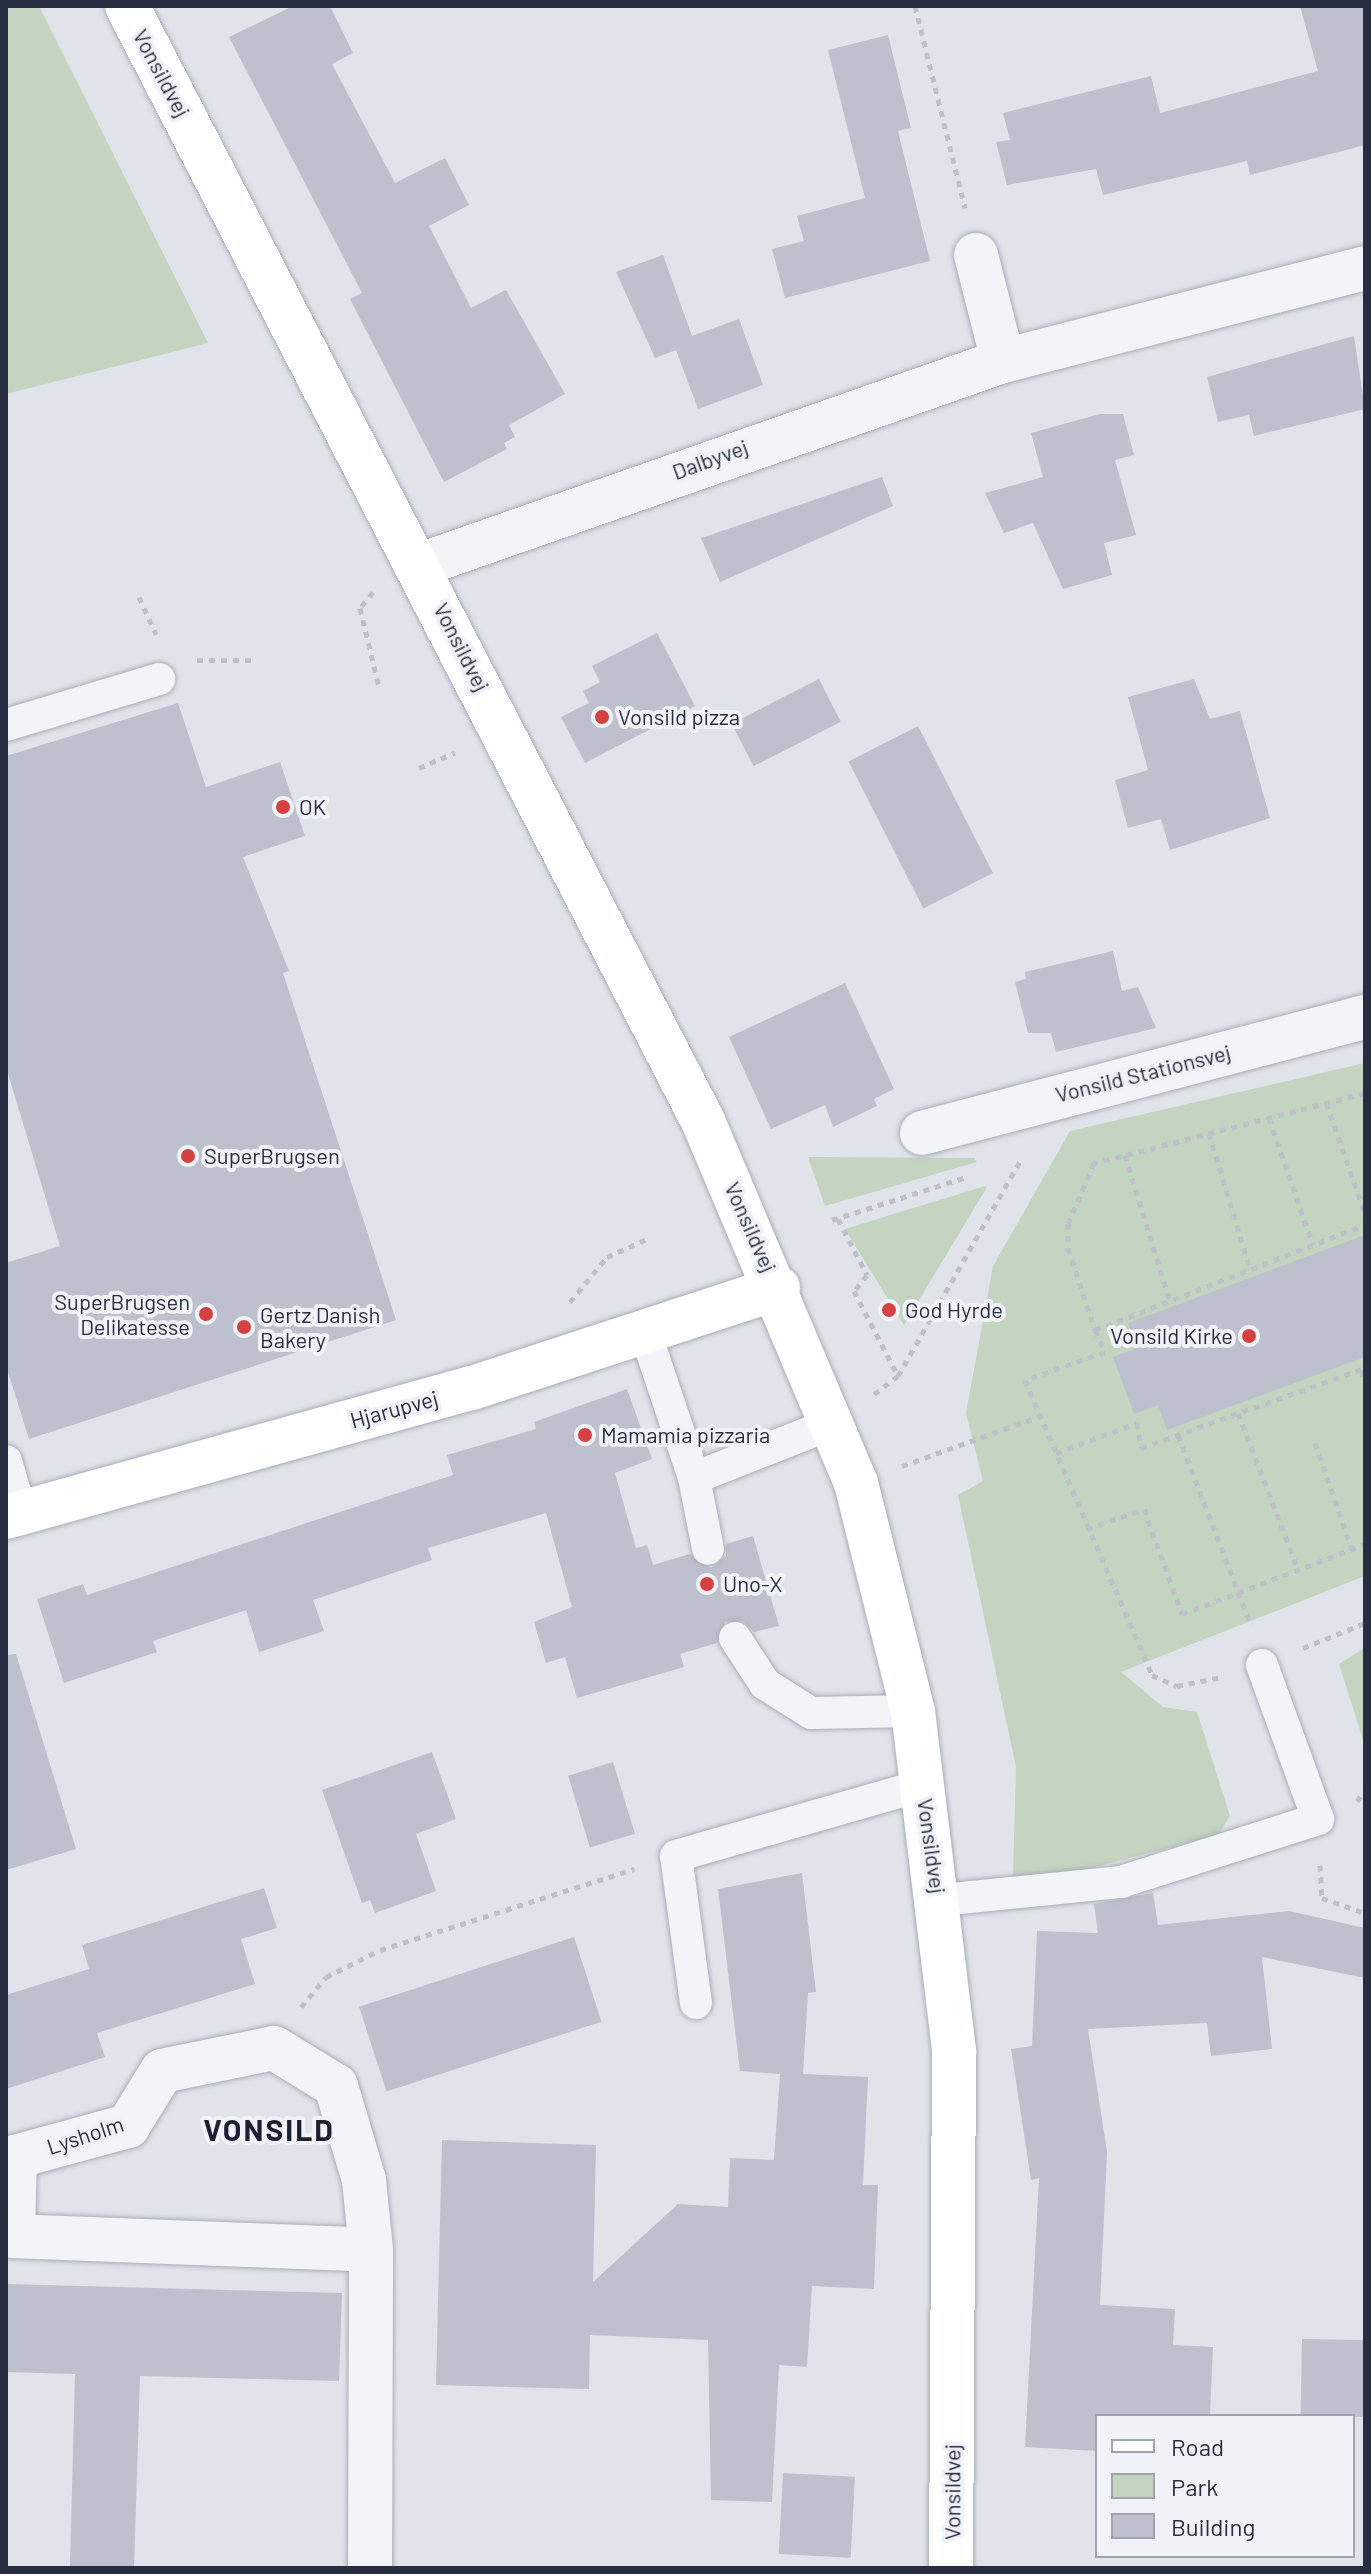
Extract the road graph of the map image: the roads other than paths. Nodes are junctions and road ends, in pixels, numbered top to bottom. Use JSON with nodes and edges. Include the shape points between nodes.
{"nodes":[{"id":1,"x":127,"y":6,"type":"edge"},
{"id":2,"x":976,"y":255,"type":"road end"},
{"id":3,"x":1365,"y":268,"type":"edge"},
{"id":4,"x":1003,"y":361,"type":"junction"},
{"id":5,"x":420,"y":565,"type":"junction"},
{"id":6,"x":171,"y":670,"type":"road end"},
{"id":7,"x":6,"y":725,"type":"edge"},
{"id":8,"x":1365,"y":1017,"type":"edge"},
{"id":9,"x":922,"y":1133,"type":"dead end"},
{"id":10,"x":778,"y":1288,"type":"junction"},
{"id":11,"x":646,"y":1335,"type":"junction"},
{"id":12,"x":836,"y":1422,"type":"junction"},
{"id":13,"x":6,"y":1461,"type":"edge"},
{"id":14,"x":694,"y":1478,"type":"junction"},
{"id":15,"x":14,"y":1515,"type":"edge"},
{"id":16,"x":708,"y":1549,"type":"dead end"},
{"id":17,"x":735,"y":1638,"type":"dead end"},
{"id":18,"x":1262,"y":1665,"type":"road end"},
{"id":19,"x":913,"y":1711,"type":"junction"},
{"id":20,"x":924,"y":1785,"type":"junction"},
{"id":21,"x":940,"y":1900,"type":"junction"},
{"id":22,"x":696,"y":2003,"type":"dead end"},
{"id":23,"x":371,"y":2250,"type":"junction"},
{"id":24,"x":370,"y":2568,"type":"edge"},
{"id":25,"x":951,"y":2568,"type":"edge"}],
"edges":[{"from":1,"to":5,"type":"main road","name":"Vonsildvej"},
{"from":2,"to":4,"type":"street"},
{"from":3,"to":4,"type":"street","name":"Dalbyvej"},
{"from":4,"to":5,"type":"street","name":"Dalbyvej"},
{"from":5,"to":10,"type":"main road","name":"Vonsildvej","via":[[703,1121]]},
{"from":6,"to":7,"type":"lane"},
{"from":8,"to":9,"type":"street","name":"Vonsild Stationsvej"},
{"from":10,"to":11,"type":"main road","name":"Hjarupvej"},
{"from":10,"to":12,"type":"main road","name":"Vonsildvej"},
{"from":11,"to":14,"type":"lane"},
{"from":11,"to":15,"type":"main road","name":"Hjarupvej"},
{"from":12,"to":14,"type":"lane"},
{"from":12,"to":19,"type":"main road","name":"Vonsildvej"},
{"from":13,"to":15,"type":"lane"},
{"from":14,"to":16,"type":"lane"},
{"from":17,"to":19,"type":"lane","via":[[765,1684],[811,1713]]},
{"from":18,"to":21,"type":"lane","via":[[1318,1819],[1121,1882]]},
{"from":19,"to":20,"type":"main road","name":"Vonsildvej"},
{"from":20,"to":21,"type":"main road","name":"Vonsildvej"},
{"from":20,"to":22,"type":"lane","via":[[676,1856]]},
{"from":21,"to":25,"type":"main road","name":"Vonsildvej","via":[[954,2052]]},
{"from":23,"to":23,"type":"street","name":"Lysholm","via":[[364,2180],[336,2086],[274,2048],[162,2071],[128,2126],[15,2157],[13,2236]]},
{"from":23,"to":24,"type":"street"}]}
